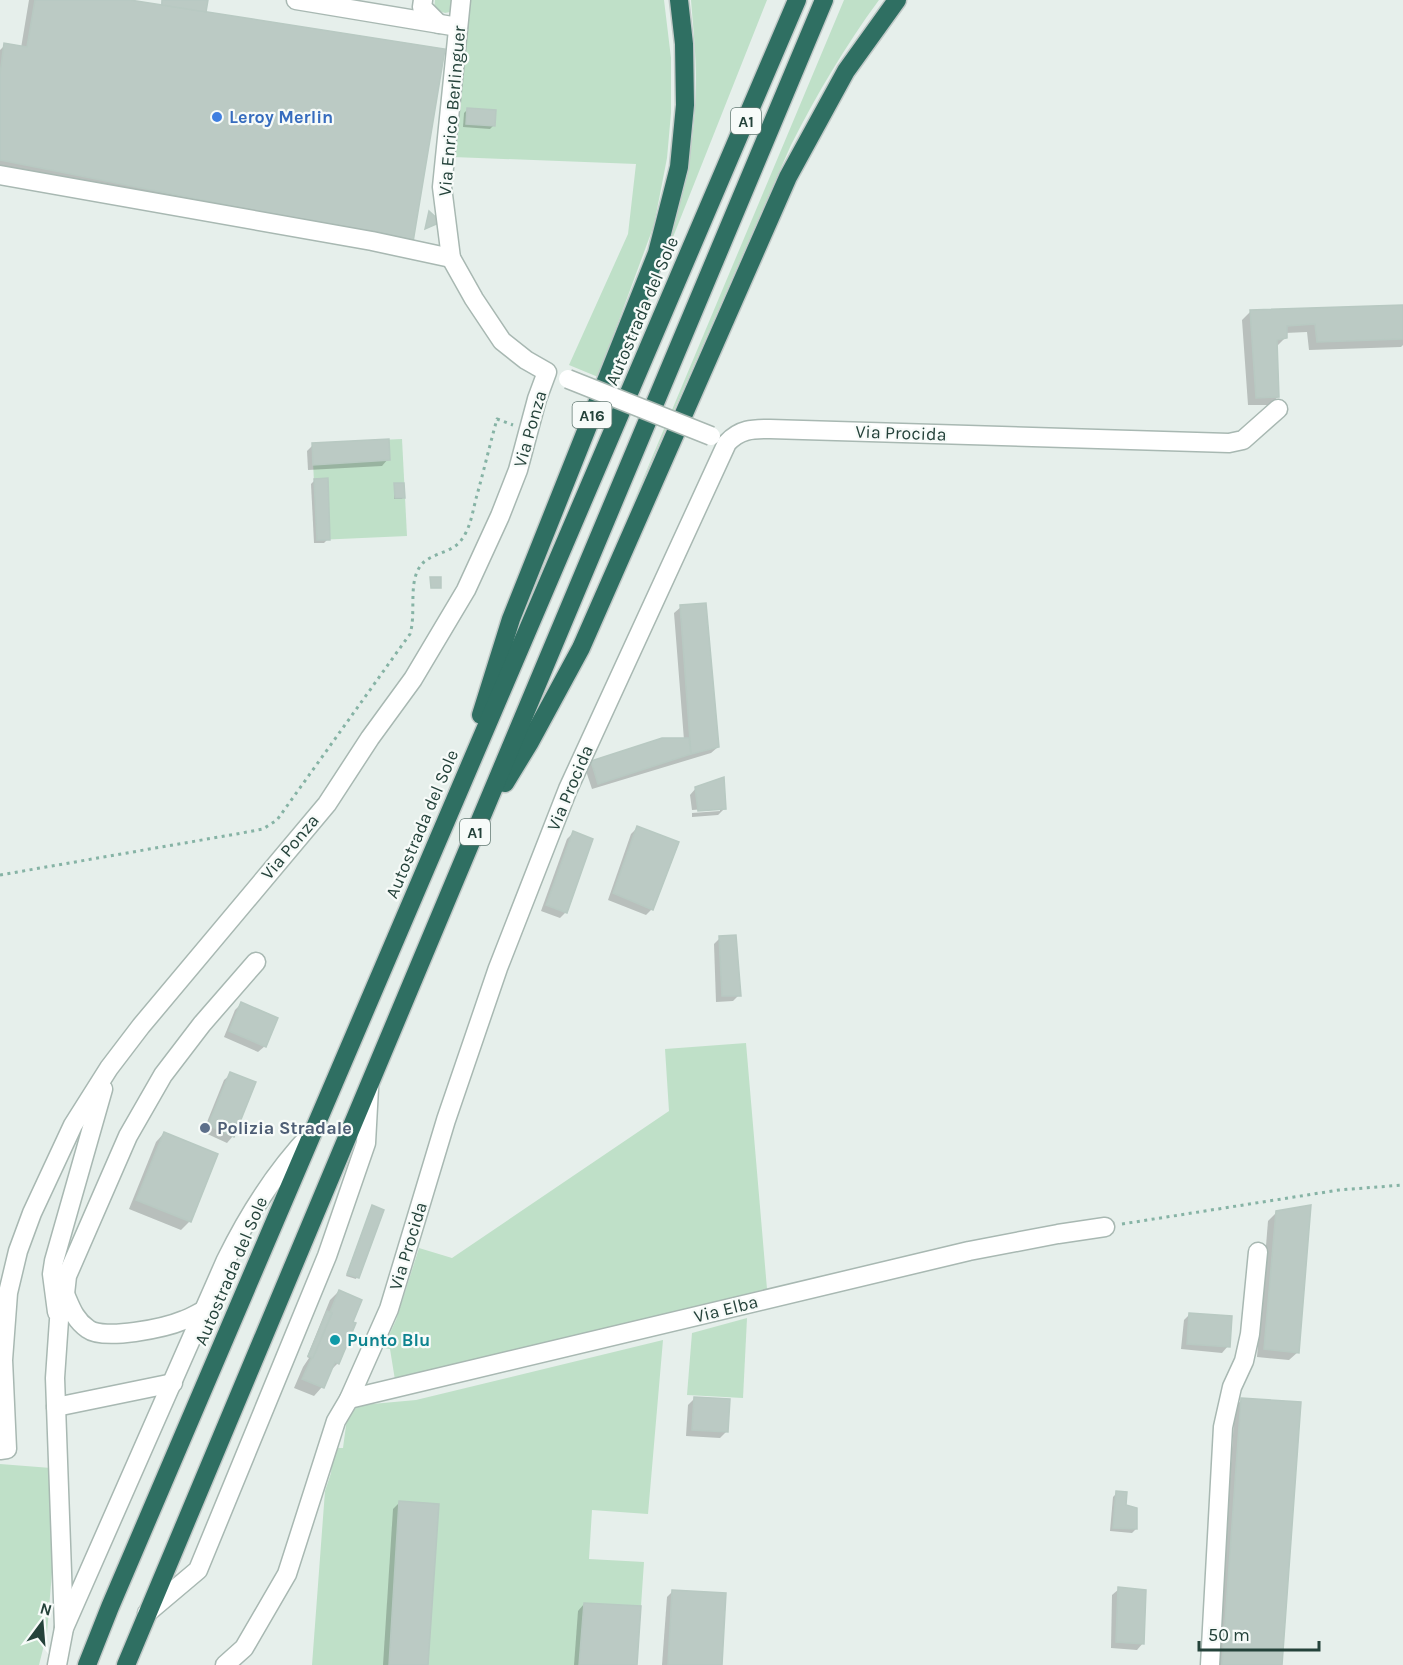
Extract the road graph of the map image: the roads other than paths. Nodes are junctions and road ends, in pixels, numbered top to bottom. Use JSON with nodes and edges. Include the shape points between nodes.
{"nodes":[{"id":1,"x":296,"y":0,"type":"edge"},
{"id":2,"x":461,"y":0,"type":"edge"},
{"id":3,"x":679,"y":0,"type":"edge"},
{"id":4,"x":797,"y":0,"type":"edge"},
{"id":5,"x":824,"y":0,"type":"edge"},
{"id":6,"x":897,"y":0,"type":"edge"},
{"id":7,"x":423,"y":3,"type":"edge"},
{"id":8,"x":394,"y":16,"type":"junction"},
{"id":9,"x":439,"y":24,"type":"junction"},
{"id":10,"x":458,"y":27,"type":"junction"},
{"id":11,"x":0,"y":175,"type":"edge"},
{"id":12,"x":451,"y":258,"type":"junction"},
{"id":13,"x":547,"y":372,"type":"junction"},
{"id":14,"x":1278,"y":409,"type":"dead end"},
{"id":15,"x":719,"y":440,"type":"junction"},
{"id":16,"x":447,"y":820,"type":"junction"},
{"id":17,"x":476,"y":830,"type":"junction"},
{"id":18,"x":256,"y":962,"type":"dead end"},
{"id":19,"x":109,"y":1068,"type":"junction"},
{"id":20,"x":369,"y":1085,"type":"junction"},
{"id":21,"x":314,"y":1130,"type":"junction"},
{"id":22,"x":1105,"y":1227,"type":"road end"},
{"id":23,"x":1258,"y":1252,"type":"dead end"},
{"id":24,"x":65,"y":1294,"type":"junction"},
{"id":25,"x":205,"y":1310,"type":"junction"},
{"id":26,"x":59,"y":1320,"type":"junction"},
{"id":27,"x":173,"y":1383,"type":"junction"},
{"id":28,"x":349,"y":1399,"type":"junction"},
{"id":29,"x":56,"y":1407,"type":"junction"},
{"id":30,"x":0,"y":1450,"type":"edge"},
{"id":31,"x":145,"y":1620,"type":"junction"},
{"id":32,"x":64,"y":1628,"type":"junction"},
{"id":33,"x":57,"y":1665,"type":"edge"},
{"id":34,"x":87,"y":1665,"type":"edge"},
{"id":35,"x":126,"y":1665,"type":"edge"},
{"id":36,"x":130,"y":1665,"type":"edge"},
{"id":37,"x":225,"y":1665,"type":"edge"},
{"id":38,"x":1210,"y":1665,"type":"edge"}],
"edges":[{"from":1,"to":8,"type":"street"},
{"from":2,"to":10,"type":"street","name":"Via Enrico Berlinguer"},
{"from":3,"to":16,"type":"highway","number":"A16","via":[[685,105],[679,167],[657,252],[511,619]]},
{"from":4,"to":16,"type":"highway","name":"Autostrada del Sole","number":"A1"},
{"from":5,"to":17,"type":"highway","number":"A1"},
{"from":6,"to":17,"type":"highway","via":[[846,71],[788,177],[581,648]]},
{"from":7,"to":8,"type":"street","via":[[411,13]]},
{"from":7,"to":9,"type":"street"},
{"from":8,"to":9,"type":"street"},
{"from":9,"to":10,"type":"street"},
{"from":10,"to":12,"type":"street","name":"Via Enrico Berlinguer","via":[[441,187]]},
{"from":11,"to":12,"type":"street"},
{"from":12,"to":13,"type":"street","name":"Via Ponza","via":[[502,341]]},
{"from":13,"to":15,"type":"street","bridge":true},
{"from":13,"to":19,"type":"street","name":"Via Ponza","via":[[504,507],[466,590],[413,679],[327,804],[186,969]]},
{"from":14,"to":15,"type":"street","name":"Via Procida","via":[[1244,440],[1229,443],[770,429],[749,429]]},
{"from":15,"to":28,"type":"street","name":"Via Procida","via":[[568,789],[487,1000],[389,1310]]},
{"from":16,"to":21,"type":"highway","name":"Autostrada del Sole","number":"A1"},
{"from":17,"to":20,"type":"highway","number":"A1"},
{"from":18,"to":24,"type":"street","via":[[202,1024],[157,1085],[128,1136],[67,1276]]},
{"from":19,"to":26,"type":"street","via":[[54,1261],[52,1274]]},
{"from":19,"to":30,"type":"street","name":"Via Ponza","via":[[73,1125],[18,1251],[8,1293],[3,1360],[7,1449]]},
{"from":20,"to":31,"type":"highway","number":"A1"},
{"from":20,"to":31,"type":"street","via":[[366,1143],[330,1246],[198,1570]]},
{"from":21,"to":25,"type":"street","via":[[270,1182],[244,1222]]},
{"from":21,"to":34,"type":"highway","name":"Autostrada del Sole","number":"A1"},
{"from":22,"to":28,"type":"street","name":"Via Elba","via":[[969,1251]]},
{"from":23,"to":38,"type":"street","via":[[1250,1334],[1223,1427]]},
{"from":24,"to":25,"type":"street","via":[[74,1315],[89,1330],[101,1334],[183,1321]]},
{"from":24,"to":26,"type":"street"},
{"from":25,"to":27,"type":"street"},
{"from":26,"to":29,"type":"street"},
{"from":27,"to":29,"type":"street"},
{"from":27,"to":32,"type":"street"},
{"from":28,"to":37,"type":"street","name":"Via Procida","via":[[336,1421],[287,1574],[244,1648]]},
{"from":29,"to":32,"type":"street"},
{"from":31,"to":35,"type":"highway","number":"A1"},
{"from":31,"to":36,"type":"highway"},
{"from":32,"to":33,"type":"street"}]}
